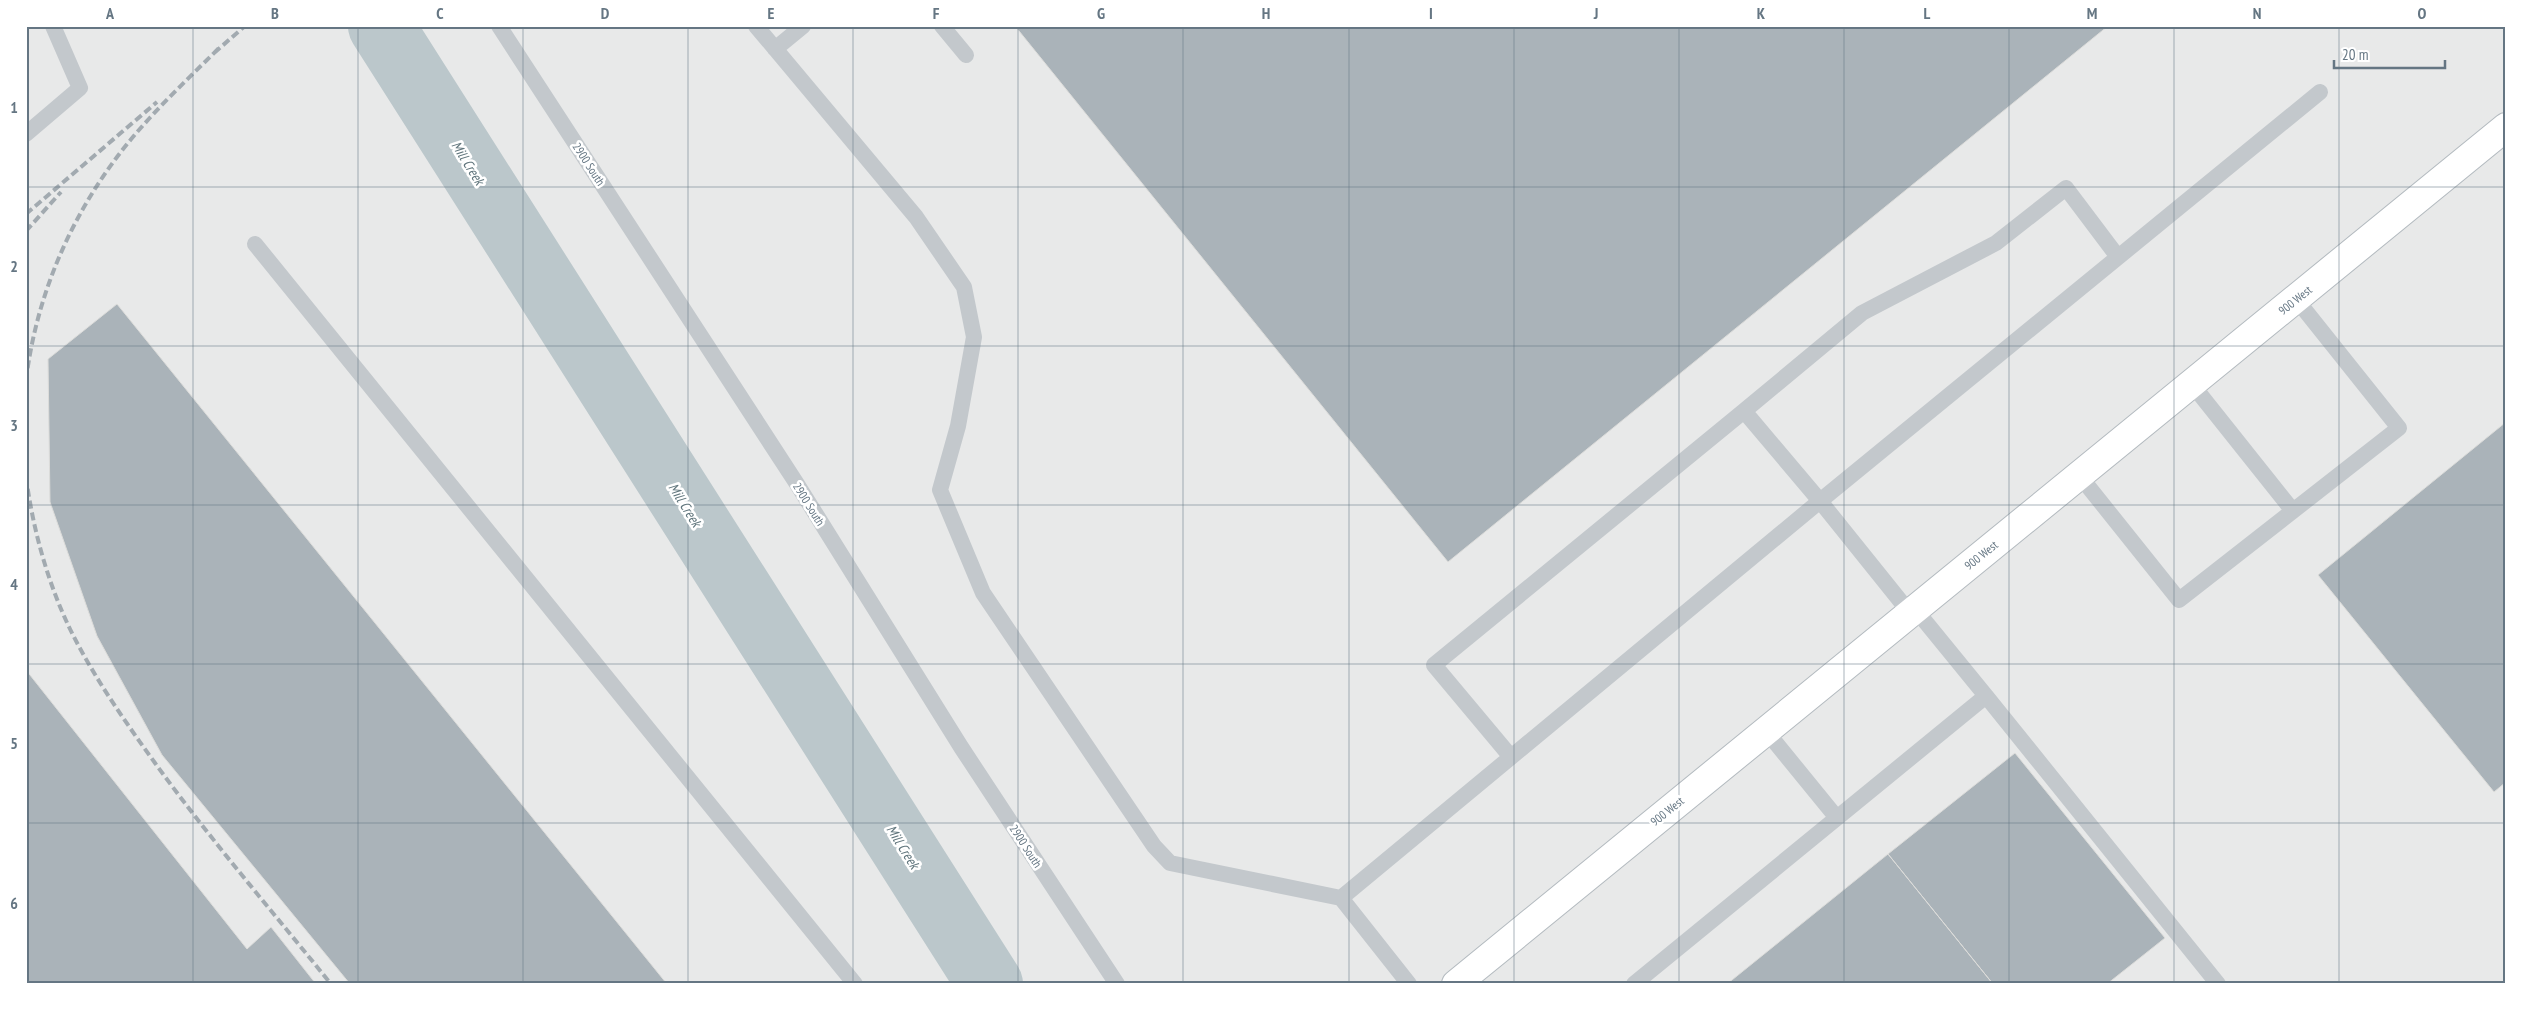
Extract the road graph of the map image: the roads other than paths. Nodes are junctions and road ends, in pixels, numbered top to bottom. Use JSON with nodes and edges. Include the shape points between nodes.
{"nodes":[{"id":1,"x":53,"y":26,"type":"edge"},
{"id":2,"x":500,"y":26,"type":"edge"},
{"id":3,"x":756,"y":26,"type":"edge"},
{"id":4,"x":802,"y":26,"type":"edge"},
{"id":5,"x":942,"y":26,"type":"edge"},
{"id":6,"x":775,"y":49,"type":"junction"},
{"id":7,"x":966,"y":55,"type":"dead end"},
{"id":8,"x":2320,"y":92,"type":"dead end"},
{"id":9,"x":2506,"y":127,"type":"edge"},
{"id":10,"x":26,"y":134,"type":"edge"},
{"id":11,"x":255,"y":244,"type":"dead end"},
{"id":12,"x":2118,"y":257,"type":"junction"},
{"id":13,"x":2296,"y":299,"type":"junction"},
{"id":14,"x":2192,"y":383,"type":"junction"},
{"id":15,"x":1744,"y":411,"type":"junction"},
{"id":16,"x":2079,"y":475,"type":"junction"},
{"id":17,"x":1820,"y":501,"type":"junction"},
{"id":18,"x":2293,"y":511,"type":"junction"},
{"id":19,"x":1912,"y":611,"type":"junction"},
{"id":20,"x":1986,"y":696,"type":"junction"},
{"id":21,"x":1766,"y":731,"type":"junction"},
{"id":22,"x":1511,"y":757,"type":"junction"},
{"id":23,"x":1837,"y":818,"type":"junction"},
{"id":24,"x":1341,"y":898,"type":"junction"},
{"id":25,"x":855,"y":984,"type":"edge"},
{"id":26,"x":1117,"y":984,"type":"edge"},
{"id":27,"x":1410,"y":984,"type":"edge"},
{"id":28,"x":1456,"y":984,"type":"edge"},
{"id":29,"x":1634,"y":984,"type":"edge"},
{"id":30,"x":2218,"y":984,"type":"edge"}],
"edges":[{"from":1,"to":10,"type":"lane","via":[[80,88]]},
{"from":2,"to":26,"type":"lane","name":"2900 South","via":[[797,484],[961,747]]},
{"from":3,"to":6,"type":"lane"},
{"from":4,"to":6,"type":"lane"},
{"from":5,"to":7,"type":"lane"},
{"from":6,"to":24,"type":"lane","via":[[916,216],[964,287],[974,337],[958,426],[940,490],[983,593],[1154,846],[1170,863]]},
{"from":8,"to":12,"type":"lane"},
{"from":9,"to":13,"type":"main road","name":"900 West"},
{"from":11,"to":25,"type":"lane"},
{"from":12,"to":15,"type":"lane","via":[[2066,188],[1996,243],[1862,313]]},
{"from":12,"to":17,"type":"lane"},
{"from":13,"to":14,"type":"main road","name":"900 West"},
{"from":13,"to":18,"type":"lane","via":[[2399,428]]},
{"from":14,"to":16,"type":"main road","name":"900 West"},
{"from":14,"to":18,"type":"lane"},
{"from":15,"to":17,"type":"lane"},
{"from":15,"to":22,"type":"lane","via":[[1434,665]]},
{"from":16,"to":18,"type":"lane","via":[[2179,600]]},
{"from":16,"to":19,"type":"main road","name":"900 West"},
{"from":17,"to":19,"type":"lane"},
{"from":17,"to":22,"type":"lane"},
{"from":19,"to":20,"type":"lane"},
{"from":19,"to":21,"type":"main road","name":"900 West"},
{"from":20,"to":23,"type":"lane"},
{"from":20,"to":30,"type":"lane"},
{"from":21,"to":23,"type":"lane"},
{"from":21,"to":28,"type":"main road","name":"900 West"},
{"from":22,"to":24,"type":"lane"},
{"from":23,"to":29,"type":"lane"},
{"from":24,"to":27,"type":"lane"}]}
